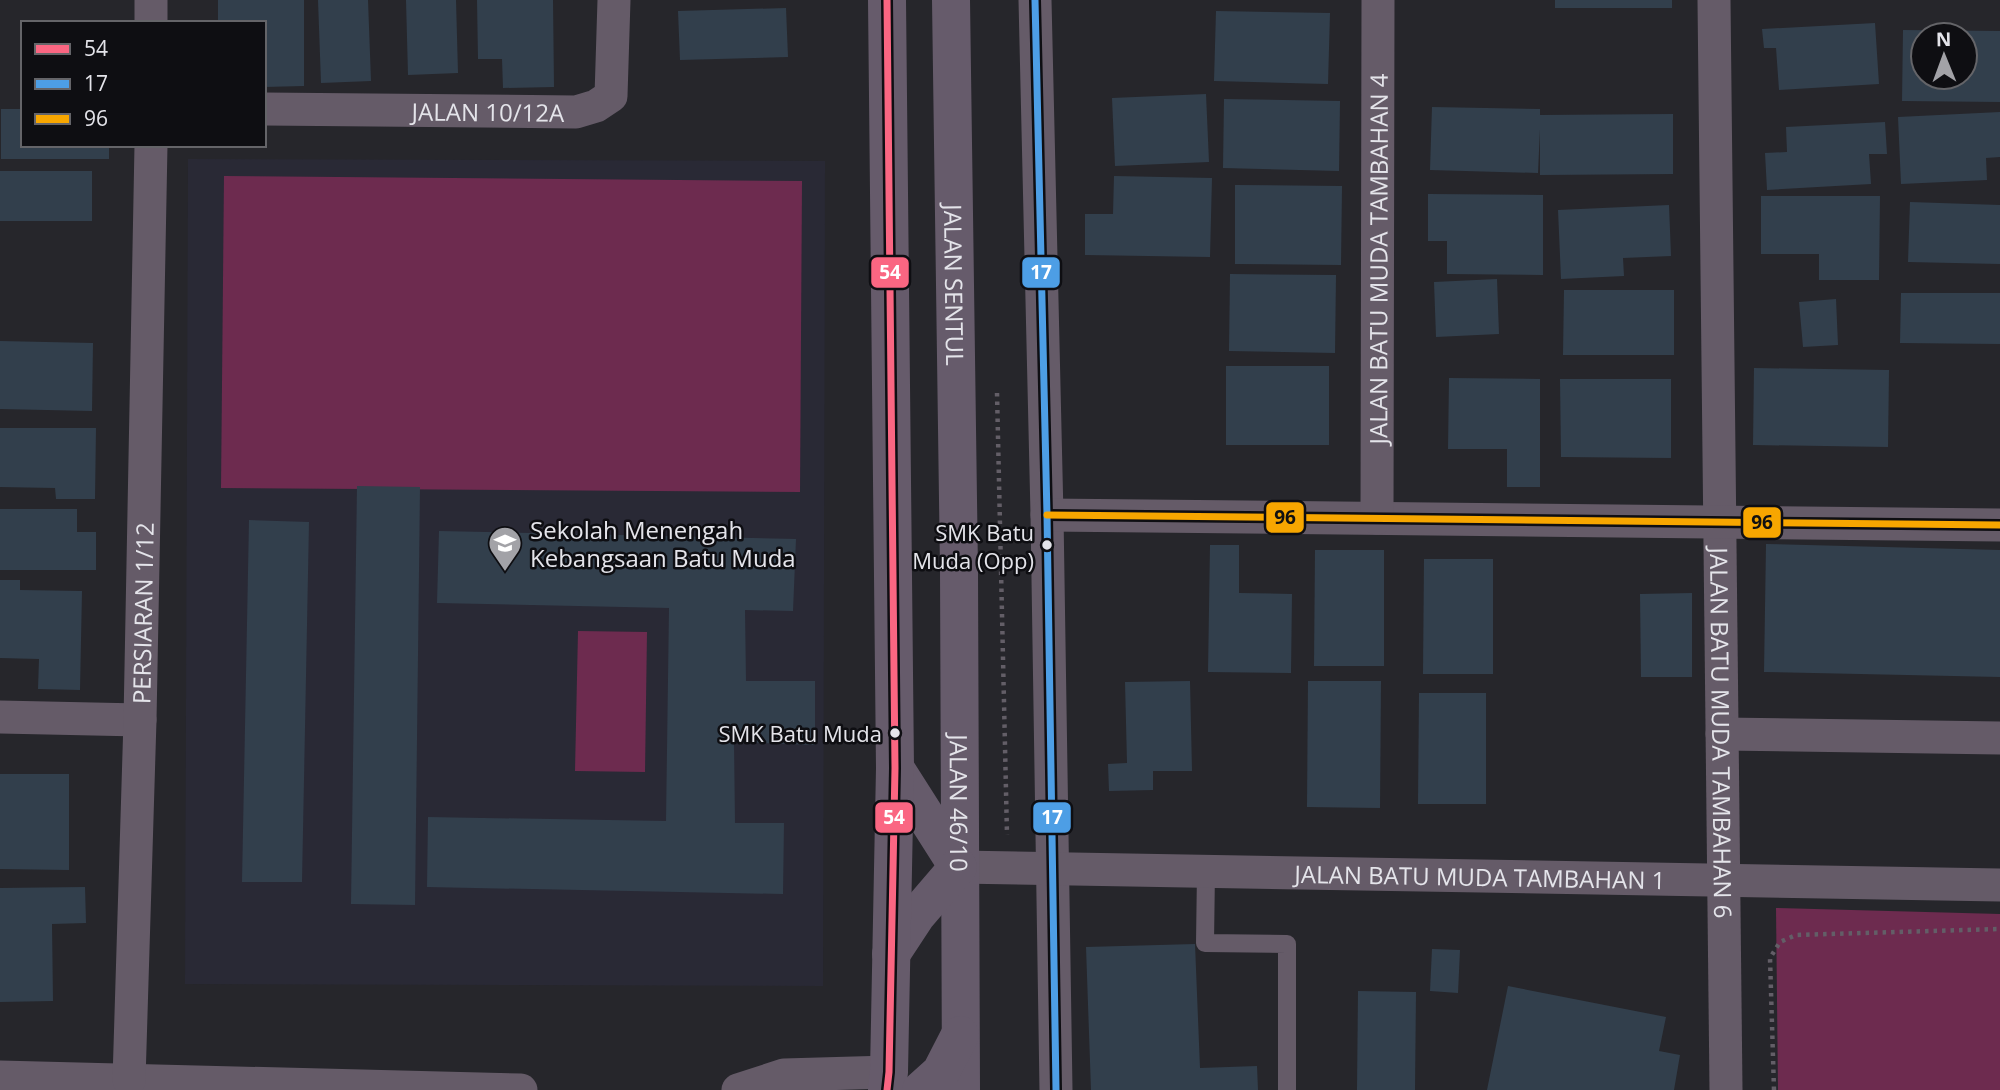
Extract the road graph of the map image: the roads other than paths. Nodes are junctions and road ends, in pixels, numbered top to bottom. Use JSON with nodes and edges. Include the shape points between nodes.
{"nodes":[{"id":1,"x":151,"y":0,"type":"edge"},
{"id":2,"x":614,"y":0,"type":"edge"},
{"id":3,"x":887,"y":0,"type":"edge"},
{"id":4,"x":951,"y":0,"type":"edge"},
{"id":5,"x":1035,"y":0,"type":"edge"},
{"id":6,"x":1378,"y":0,"type":"edge"},
{"id":7,"x":1714,"y":0,"type":"edge"},
{"id":8,"x":151,"y":21,"type":"edge"},
{"id":9,"x":266,"y":109,"type":"edge"},
{"id":10,"x":151,"y":147,"type":"edge"},
{"id":11,"x":1047,"y":515,"type":"junction"},
{"id":12,"x":1377,"y":518,"type":"junction"},
{"id":13,"x":1720,"y":522,"type":"junction"},
{"id":14,"x":2000,"y":525,"type":"edge"},
{"id":15,"x":958,"y":570,"type":"joint"},
{"id":16,"x":0,"y":718,"type":"edge"},
{"id":17,"x":140,"y":720,"type":"junction"},
{"id":18,"x":1723,"y":734,"type":"junction"},
{"id":19,"x":2000,"y":738,"type":"edge"},
{"id":20,"x":895,"y":768,"type":"junction"},
{"id":21,"x":958,"y":867,"type":"junction"},
{"id":22,"x":1053,"y":869,"type":"junction"},
{"id":23,"x":1206,"y":871,"type":"junction"},
{"id":24,"x":1724,"y":881,"type":"junction"},
{"id":25,"x":2000,"y":886,"type":"edge"},
{"id":26,"x":891,"y":954,"type":"junction"},
{"id":27,"x":960,"y":1035,"type":"junction"},
{"id":28,"x":0,"y":1077,"type":"edge"},
{"id":29,"x":129,"y":1080,"type":"junction"},
{"id":30,"x":45,"y":1084,"type":"edge"},
{"id":31,"x":901,"y":1086,"type":"edge"},
{"id":32,"x":258,"y":1087,"type":"edge"},
{"id":33,"x":521,"y":1090,"type":"edge"},
{"id":34,"x":738,"y":1090,"type":"edge"},
{"id":35,"x":961,"y":1090,"type":"edge"},
{"id":36,"x":1056,"y":1090,"type":"edge"},
{"id":37,"x":1287,"y":1090,"type":"edge"},
{"id":38,"x":1726,"y":1090,"type":"edge"}],
"edges":[{"from":1,"to":8,"type":"street"},
{"from":2,"to":9,"type":"street","name":"JALAN 10/12A","via":[[611,96],[596,106],[576,112]]},
{"from":3,"to":20,"type":"main road"},
{"from":4,"to":15,"type":"main road","name":"JALAN SENTUL"},
{"from":5,"to":11,"type":"street"},
{"from":6,"to":12,"type":"street","name":"JALAN BATU MUDA TAMBAHAN 4"},
{"from":7,"to":13,"type":"street","name":"JALAN BATU MUDA TAMBAHAN 6"},
{"from":10,"to":17,"type":"street","name":"PERSIARAN 1/12"},
{"from":11,"to":12,"type":"street"},
{"from":11,"to":22,"type":"street"},
{"from":12,"to":13,"type":"street"},
{"from":13,"to":14,"type":"street"},
{"from":13,"to":18,"type":"street","name":"JALAN BATU MUDA TAMBAHAN 6"},
{"from":15,"to":21,"type":"main road","name":"JALAN 46/10"},
{"from":16,"to":17,"type":"street"},
{"from":17,"to":29,"type":"street","name":"PERSIARAN 1/12"},
{"from":18,"to":19,"type":"street"},
{"from":18,"to":24,"type":"street","name":"JALAN BATU MUDA TAMBAHAN 6"},
{"from":20,"to":21,"type":"main road"},
{"from":20,"to":26,"type":"main road"},
{"from":21,"to":22,"type":"street","name":"JALAN BATU MUDA TAMBAHAN 1"},
{"from":21,"to":26,"type":"main road"},
{"from":21,"to":27,"type":"main road","name":"JALAN 46/10"},
{"from":22,"to":23,"type":"street","name":"JALAN BATU MUDA TAMBAHAN 1"},
{"from":22,"to":36,"type":"street"},
{"from":23,"to":24,"type":"street","name":"JALAN BATU MUDA TAMBAHAN 1"},
{"from":23,"to":37,"type":"lane","via":[[1205,943],[1287,944]]},
{"from":24,"to":25,"type":"street","name":"JALAN BATU MUDA TAMBAHAN 1"},
{"from":24,"to":38,"type":"street","name":"JALAN BATU MUDA TAMBAHAN 6"},
{"from":26,"to":31,"type":"main road"},
{"from":27,"to":31,"type":"main road","via":[[941,1072]]},
{"from":27,"to":35,"type":"main road"},
{"from":28,"to":30,"type":"street"},
{"from":29,"to":30,"type":"street"},
{"from":29,"to":32,"type":"street"},
{"from":31,"to":34,"type":"street","via":[[784,1075]]},
{"from":32,"to":33,"type":"street"}]}
